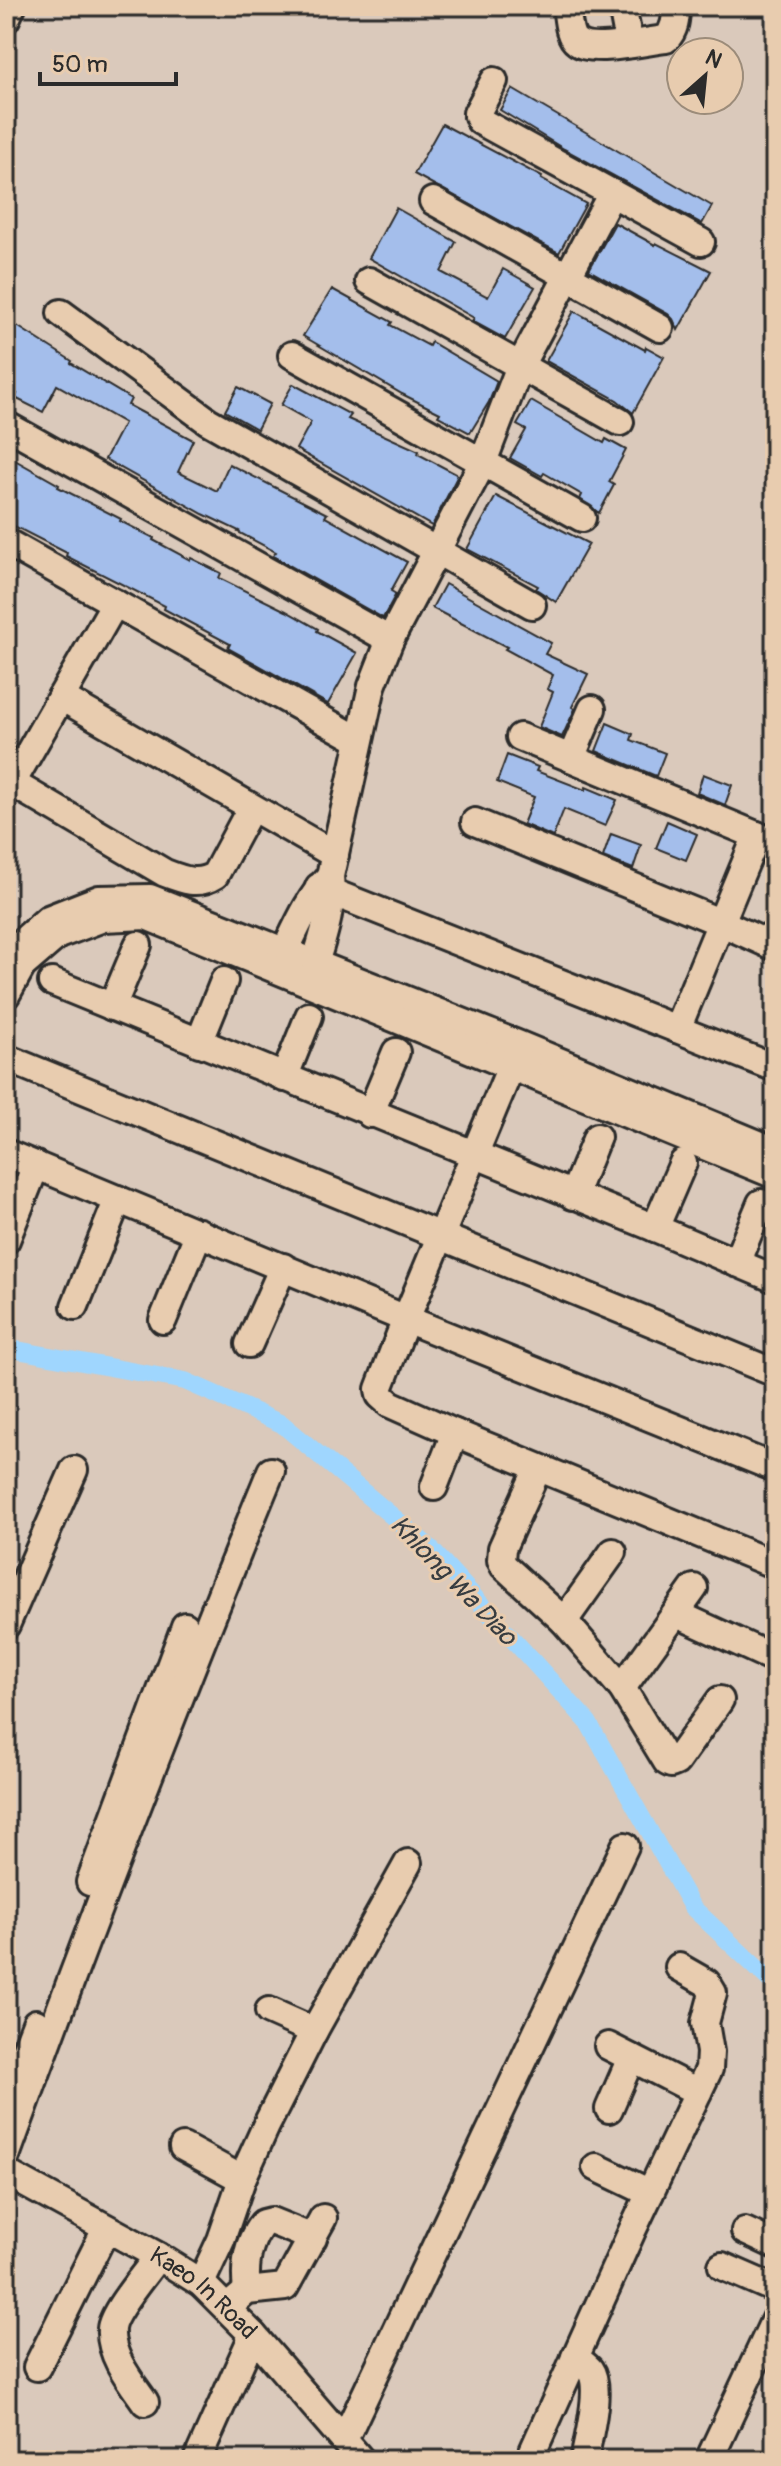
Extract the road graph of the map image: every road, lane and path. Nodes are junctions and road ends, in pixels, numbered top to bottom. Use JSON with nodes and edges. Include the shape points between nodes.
{"nodes":[{"id":1,"x":12,"y":6,"type":"edge"},
{"id":2,"x":566,"y":6,"type":"edge"},
{"id":3,"x":622,"y":6,"type":"edge"},
{"id":4,"x":676,"y":6,"type":"edge"},
{"id":5,"x":6,"y":19,"type":"edge"},
{"id":6,"x":629,"y":43,"type":"junction"},
{"id":7,"x":494,"y":81,"type":"dead end"},
{"id":8,"x":612,"y":193,"type":"junction"},
{"id":9,"x":433,"y":201,"type":"dead end"},
{"id":10,"x":701,"y":242,"type":"dead end"},
{"id":11,"x":568,"y":277,"type":"junction"},
{"id":12,"x":369,"y":281,"type":"dead end"},
{"id":13,"x":61,"y":313,"type":"dead end"},
{"id":14,"x":660,"y":328,"type":"dead end"},
{"id":15,"x":292,"y":355,"type":"dead end"},
{"id":16,"x":520,"y":366,"type":"junction"},
{"id":17,"x":620,"y":422,"type":"dead end"},
{"id":18,"x":6,"y":425,"type":"edge"},
{"id":19,"x":483,"y":462,"type":"junction"},
{"id":20,"x":582,"y":518,"type":"dead end"},
{"id":21,"x":6,"y":542,"type":"edge"},
{"id":22,"x":438,"y":551,"type":"junction"},
{"id":23,"x":115,"y":603,"type":"junction"},
{"id":24,"x":532,"y":605,"type":"dead end"},
{"id":25,"x":390,"y":640,"type":"junction"},
{"id":26,"x":61,"y":697,"type":"junction"},
{"id":27,"x":592,"y":709,"type":"dead end"},
{"id":28,"x":520,"y":737,"type":"dead end"},
{"id":29,"x":359,"y":740,"type":"junction"},
{"id":30,"x":571,"y":758,"type":"junction"},
{"id":31,"x":9,"y":788,"type":"edge"},
{"id":32,"x":251,"y":808,"type":"junction"},
{"id":33,"x":475,"y":822,"type":"dead end"},
{"id":34,"x":766,"y":839,"type":"edge"},
{"id":35,"x":329,"y":878,"type":"junction"},
{"id":36,"x":722,"y":923,"type":"junction"},
{"id":37,"x":138,"y":945,"type":"dead end"},
{"id":38,"x":775,"y":947,"type":"edge"},
{"id":39,"x":6,"y":956,"type":"edge"},
{"id":40,"x":298,"y":961,"type":"junction"},
{"id":41,"x":224,"y":981,"type":"dead end"},
{"id":42,"x":52,"y":982,"type":"dead end"},
{"id":43,"x":6,"y":995,"type":"edge"},
{"id":44,"x":112,"y":1007,"type":"junction"},
{"id":45,"x":309,"y":1016,"type":"dead end"},
{"id":46,"x":677,"y":1029,"type":"junction"},
{"id":47,"x":199,"y":1043,"type":"junction"},
{"id":48,"x":396,"y":1052,"type":"dead end"},
{"id":49,"x":515,"y":1055,"type":"junction"},
{"id":50,"x":6,"y":1058,"type":"edge"},
{"id":51,"x":775,"y":1068,"type":"edge"},
{"id":52,"x":284,"y":1078,"type":"junction"},
{"id":53,"x":370,"y":1114,"type":"junction"},
{"id":54,"x":597,"y":1137,"type":"dead end"},
{"id":55,"x":775,"y":1151,"type":"edge"},
{"id":56,"x":6,"y":1153,"type":"edge"},
{"id":57,"x":473,"y":1155,"type":"junction"},
{"id":58,"x":683,"y":1163,"type":"dead end"},
{"id":59,"x":36,"y":1165,"type":"junction"},
{"id":60,"x":775,"y":1175,"type":"edge"},
{"id":61,"x":573,"y":1196,"type":"junction"},
{"id":62,"x":118,"y":1199,"type":"junction"},
{"id":63,"x":761,"y":1203,"type":"dead end"},
{"id":64,"x":655,"y":1228,"type":"junction"},
{"id":65,"x":199,"y":1232,"type":"junction"},
{"id":66,"x":441,"y":1235,"type":"junction"},
{"id":67,"x":6,"y":1240,"type":"edge"},
{"id":68,"x":736,"y":1263,"type":"junction"},
{"id":69,"x":283,"y":1267,"type":"junction"},
{"id":70,"x":775,"y":1279,"type":"edge"},
{"id":71,"x":75,"y":1306,"type":"dead end"},
{"id":72,"x":406,"y":1319,"type":"junction"},
{"id":73,"x":163,"y":1320,"type":"dead end"},
{"id":74,"x":249,"y":1344,"type":"dead end"},
{"id":75,"x":775,"y":1373,"type":"edge"},
{"id":76,"x":455,"y":1433,"type":"junction"},
{"id":77,"x":538,"y":1468,"type":"junction"},
{"id":78,"x":775,"y":1468,"type":"edge"},
{"id":79,"x":74,"y":1470,"type":"dead end"},
{"id":80,"x":271,"y":1471,"type":"dead end"},
{"id":81,"x":434,"y":1487,"type":"dead end"},
{"id":82,"x":613,"y":1552,"type":"dead end"},
{"id":83,"x":775,"y":1565,"type":"edge"},
{"id":84,"x":694,"y":1588,"type":"dead end"},
{"id":85,"x":677,"y":1614,"type":"junction"},
{"id":86,"x":564,"y":1621,"type":"junction"},
{"id":87,"x":6,"y":1625,"type":"edge"},
{"id":88,"x":185,"y":1626,"type":"dead end"},
{"id":89,"x":775,"y":1659,"type":"edge"},
{"id":90,"x":622,"y":1688,"type":"junction"},
{"id":91,"x":720,"y":1700,"type":"dead end"},
{"id":92,"x":625,"y":1846,"type":"dead end"},
{"id":93,"x":408,"y":1863,"type":"dead end"},
{"id":94,"x":679,"y":1967,"type":"dead end"},
{"id":95,"x":269,"y":2011,"type":"dead end"},
{"id":96,"x":314,"y":2031,"type":"junction"},
{"id":97,"x":608,"y":2046,"type":"dead end"},
{"id":98,"x":631,"y":2058,"type":"junction"},
{"id":99,"x":698,"y":2092,"type":"junction"},
{"id":100,"x":6,"y":2100,"type":"edge"},
{"id":101,"x":609,"y":2109,"type":"dead end"},
{"id":102,"x":183,"y":2147,"type":"dead end"},
{"id":103,"x":6,"y":2156,"type":"edge"},
{"id":104,"x":596,"y":2167,"type":"dead end"},
{"id":105,"x":6,"y":2173,"type":"edge"},
{"id":106,"x":242,"y":2179,"type":"junction"},
{"id":107,"x":650,"y":2193,"type":"junction"},
{"id":108,"x":106,"y":2229,"type":"junction"},
{"id":109,"x":745,"y":2231,"type":"dead end"},
{"id":110,"x":775,"y":2245,"type":"edge"},
{"id":111,"x":158,"y":2256,"type":"junction"},
{"id":112,"x":722,"y":2266,"type":"dead end"},
{"id":113,"x":201,"y":2283,"type":"junction"},
{"id":114,"x":775,"y":2289,"type":"edge"},
{"id":115,"x":237,"y":2299,"type":"junction"},
{"id":116,"x":775,"y":2319,"type":"edge"},
{"id":117,"x":253,"y":2335,"type":"junction"},
{"id":118,"x":575,"y":2357,"type":"junction"},
{"id":119,"x":37,"y":2367,"type":"dead end"},
{"id":120,"x":145,"y":2402,"type":"dead end"},
{"id":121,"x":353,"y":2450,"type":"edge"},
{"id":122,"x":197,"y":2460,"type":"edge"},
{"id":123,"x":529,"y":2460,"type":"edge"},
{"id":124,"x":584,"y":2460,"type":"edge"},
{"id":125,"x":709,"y":2460,"type":"edge"}],
"edges":[{"from":1,"to":5,"type":"street"},
{"from":2,"to":6,"type":"street","via":[[571,36],[578,44],[596,48]]},
{"from":3,"to":6,"type":"street"},
{"from":4,"to":6,"type":"street","via":[[672,33],[666,39]]},
{"from":7,"to":8,"type":"street","via":[[477,113],[480,121]]},
{"from":8,"to":10,"type":"street"},
{"from":8,"to":11,"type":"street"},
{"from":9,"to":11,"type":"street"},
{"from":11,"to":14,"type":"street"},
{"from":11,"to":16,"type":"street"},
{"from":12,"to":16,"type":"street"},
{"from":13,"to":22,"type":"street","via":[[208,421]]},
{"from":15,"to":19,"type":"street"},
{"from":16,"to":17,"type":"street"},
{"from":16,"to":19,"type":"street"},
{"from":18,"to":25,"type":"street"},
{"from":19,"to":20,"type":"street"},
{"from":19,"to":22,"type":"street"},
{"from":21,"to":23,"type":"street"},
{"from":22,"to":24,"type":"street"},
{"from":22,"to":25,"type":"street"},
{"from":23,"to":26,"type":"street"},
{"from":23,"to":29,"type":"street"},
{"from":25,"to":29,"type":"street"},
{"from":26,"to":31,"type":"street"},
{"from":26,"to":32,"type":"street"},
{"from":27,"to":30,"type":"street"},
{"from":28,"to":30,"type":"street"},
{"from":29,"to":35,"type":"street"},
{"from":30,"to":34,"type":"street"},
{"from":31,"to":32,"type":"street","via":[[165,873],[200,882],[215,875]]},
{"from":32,"to":35,"type":"street"},
{"from":33,"to":36,"type":"street"},
{"from":34,"to":36,"type":"street"},
{"from":35,"to":40,"type":"street","via":[[302,914]]},
{"from":35,"to":46,"type":"street"},
{"from":36,"to":38,"type":"street"},
{"from":36,"to":46,"type":"street"},
{"from":37,"to":44,"type":"street"},
{"from":39,"to":40,"type":"street","via":[[48,919],[99,899],[150,898]]},
{"from":40,"to":43,"type":"street","via":[[146,916],[103,918],[58,935],[22,966]]},
{"from":40,"to":49,"type":"street"},
{"from":41,"to":47,"type":"street"},
{"from":42,"to":44,"type":"street"},
{"from":44,"to":47,"type":"street"},
{"from":45,"to":52,"type":"street"},
{"from":46,"to":51,"type":"street"},
{"from":47,"to":52,"type":"street"},
{"from":48,"to":53,"type":"street"},
{"from":49,"to":55,"type":"street"},
{"from":49,"to":57,"type":"street"},
{"from":49,"to":60,"type":"street"},
{"from":50,"to":66,"type":"street"},
{"from":52,"to":53,"type":"street"},
{"from":53,"to":57,"type":"street"},
{"from":54,"to":61,"type":"street"},
{"from":56,"to":59,"type":"street"},
{"from":57,"to":61,"type":"street"},
{"from":57,"to":66,"type":"street"},
{"from":58,"to":64,"type":"street"},
{"from":59,"to":62,"type":"street"},
{"from":59,"to":67,"type":"street"},
{"from":61,"to":64,"type":"street"},
{"from":62,"to":65,"type":"street"},
{"from":62,"to":71,"type":"street"},
{"from":63,"to":68,"type":"street"},
{"from":64,"to":68,"type":"street"},
{"from":65,"to":69,"type":"street"},
{"from":65,"to":73,"type":"street"},
{"from":66,"to":72,"type":"street"},
{"from":66,"to":75,"type":"street"},
{"from":68,"to":70,"type":"street"},
{"from":69,"to":72,"type":"street"},
{"from":69,"to":74,"type":"street"},
{"from":72,"to":76,"type":"street","via":[[380,1395]]},
{"from":72,"to":78,"type":"street"},
{"from":76,"to":77,"type":"street"},
{"from":76,"to":81,"type":"street"},
{"from":77,"to":83,"type":"street"},
{"from":77,"to":86,"type":"street","via":[[501,1560]]},
{"from":79,"to":87,"type":"street"},
{"from":80,"to":103,"type":"street","via":[[199,1646]]},
{"from":82,"to":86,"type":"street"},
{"from":84,"to":85,"type":"street"},
{"from":85,"to":89,"type":"street"},
{"from":85,"to":90,"type":"street"},
{"from":86,"to":90,"type":"street"},
{"from":88,"to":100,"type":"street"},
{"from":90,"to":91,"type":"street","via":[[671,1764]]},
{"from":92,"to":121,"type":"street"},
{"from":93,"to":96,"type":"street"},
{"from":94,"to":99,"type":"street","via":[[707,1983],[713,1993],[705,2023],[709,2069]]},
{"from":95,"to":96,"type":"street"},
{"from":96,"to":106,"type":"street"},
{"from":97,"to":98,"type":"street"},
{"from":98,"to":99,"type":"street"},
{"from":98,"to":101,"type":"street"},
{"from":99,"to":107,"type":"street"},
{"from":102,"to":106,"type":"street"},
{"from":104,"to":107,"type":"street"},
{"from":105,"to":108,"type":"street","name":"Kaeo In Road"},
{"from":106,"to":113,"type":"street"},
{"from":107,"to":118,"type":"street"},
{"from":108,"to":111,"type":"street","name":"Kaeo In Road"},
{"from":108,"to":119,"type":"street"},
{"from":109,"to":110,"type":"street"},
{"from":111,"to":113,"type":"street","name":"Kaeo In Road"},
{"from":111,"to":120,"type":"street","via":[[111,2330],[121,2365]]},
{"from":112,"to":114,"type":"street"},
{"from":113,"to":115,"type":"street","name":"Kaeo In Road"},
{"from":115,"to":115,"type":"street","via":[[285,2287],[318,2228],[263,2223],[247,2257]]},
{"from":115,"to":117,"type":"street","name":"Kaeo In Road"},
{"from":116,"to":125,"type":"street"},
{"from":117,"to":121,"type":"street","name":"Kaeo In Road"},
{"from":117,"to":122,"type":"street"},
{"from":118,"to":123,"type":"street"},
{"from":118,"to":124,"type":"street","via":[[593,2380]]}]}
